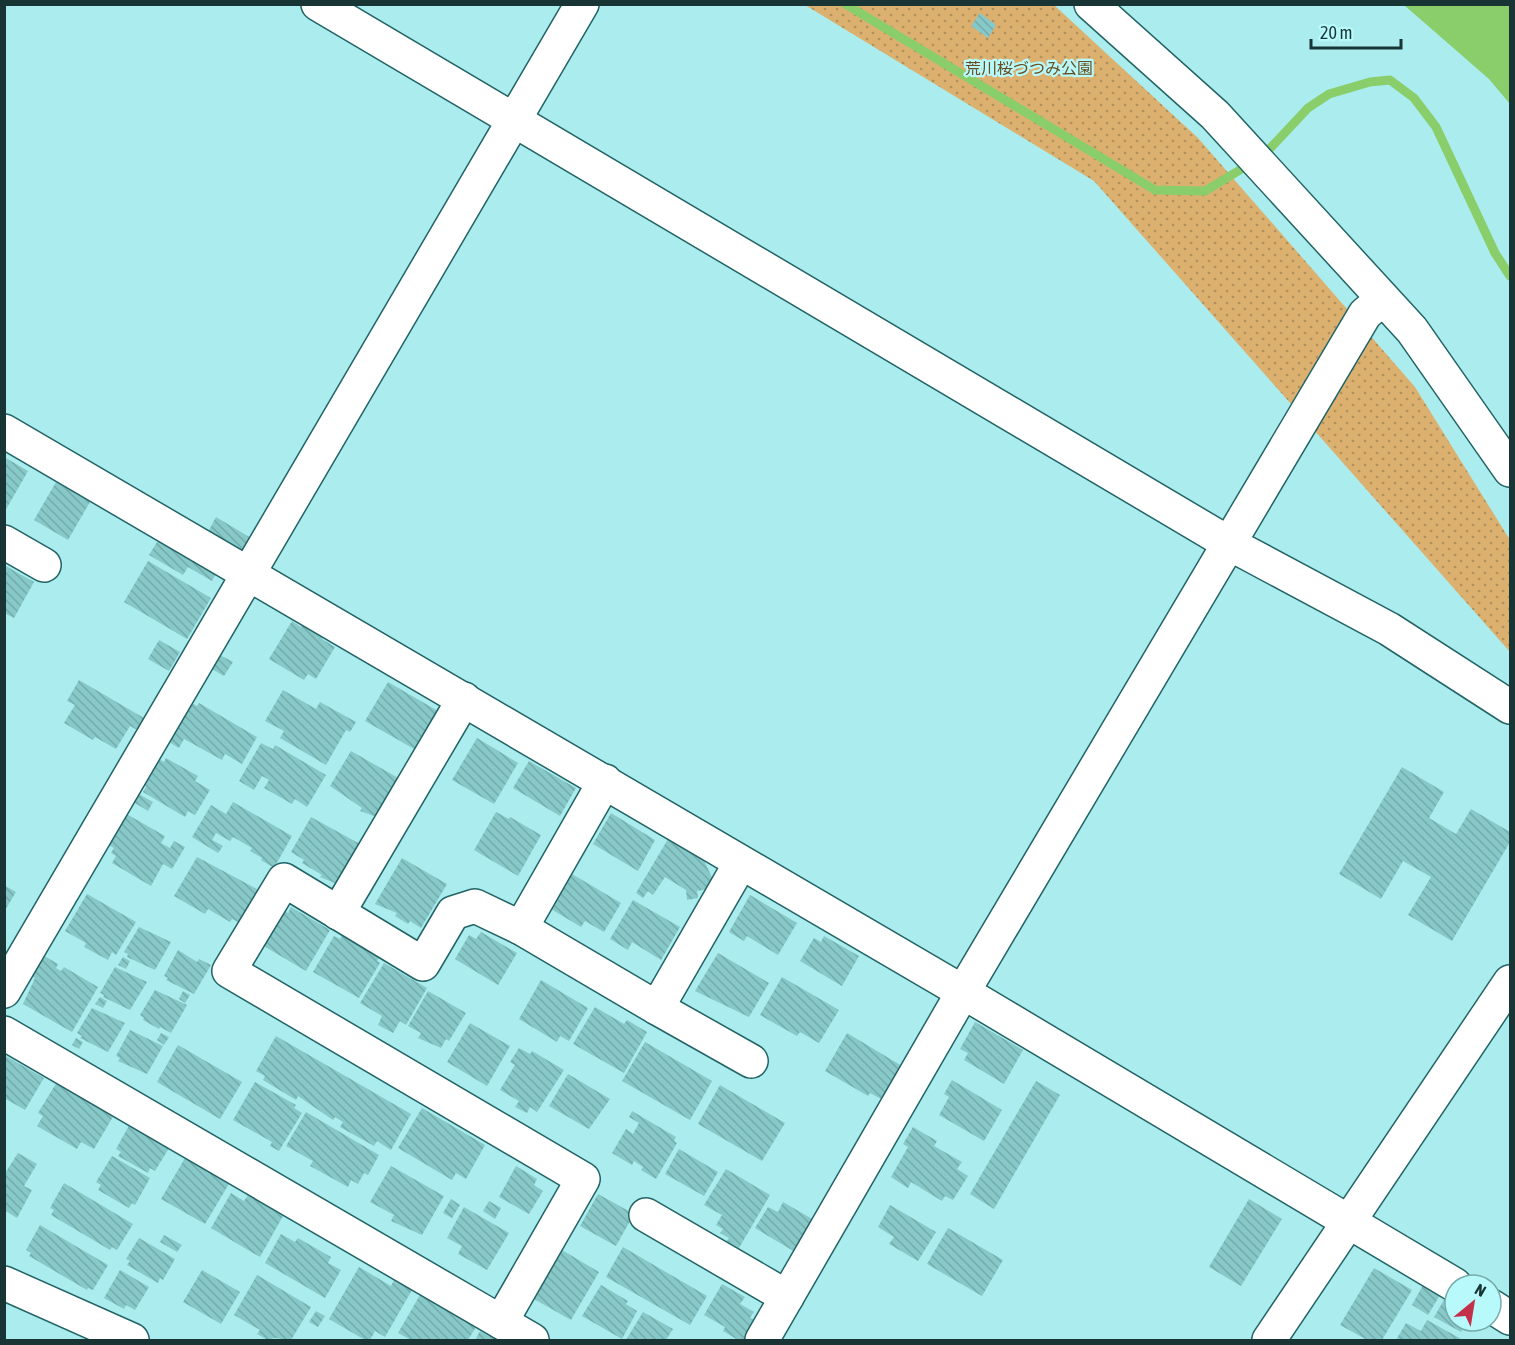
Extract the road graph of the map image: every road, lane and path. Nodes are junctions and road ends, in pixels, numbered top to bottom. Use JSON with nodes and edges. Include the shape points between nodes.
{"nodes":[{"id":1,"x":318,"y":4,"type":"edge"},
{"id":2,"x":582,"y":4,"type":"edge"},
{"id":3,"x":1090,"y":4,"type":"edge"},
{"id":4,"x":514,"y":119,"type":"junction"},
{"id":5,"x":1383,"y":299,"type":"junction"},
{"id":6,"x":4,"y":431,"type":"edge"},
{"id":7,"x":1510,"y":470,"type":"edge"},
{"id":8,"x":4,"y":542,"type":"edge"},
{"id":9,"x":1230,"y":544,"type":"junction"},
{"id":10,"x":44,"y":565,"type":"dead end"},
{"id":11,"x":250,"y":574,"type":"junction"},
{"id":12,"x":464,"y":699,"type":"junction"},
{"id":13,"x":1510,"y":707,"type":"edge"},
{"id":14,"x":605,"y":782,"type":"junction"},
{"id":15,"x":740,"y":864,"type":"junction"},
{"id":16,"x":338,"y":913,"type":"junction"},
{"id":17,"x":521,"y":928,"type":"junction"},
{"id":18,"x":1510,"y":982,"type":"edge"},
{"id":19,"x":4,"y":991,"type":"edge"},
{"id":20,"x":963,"y":992,"type":"junction"},
{"id":21,"x":657,"y":1008,"type":"junction"},
{"id":22,"x":4,"y":1033,"type":"edge"},
{"id":23,"x":751,"y":1061,"type":"dead end"},
{"id":24,"x":646,"y":1215,"type":"dead end"},
{"id":25,"x":1348,"y":1222,"type":"junction"},
{"id":26,"x":1443,"y":1278,"type":"edge"},
{"id":27,"x":4,"y":1283,"type":"edge"},
{"id":28,"x":787,"y":1297,"type":"junction"},
{"id":29,"x":501,"y":1322,"type":"junction"},
{"id":30,"x":132,"y":1341,"type":"edge"},
{"id":31,"x":532,"y":1341,"type":"edge"},
{"id":32,"x":762,"y":1341,"type":"edge"},
{"id":33,"x":1269,"y":1341,"type":"edge"}],
"edges":[{"from":1,"to":4,"type":"street"},
{"from":2,"to":4,"type":"street"},
{"from":3,"to":5,"type":"street","via":[[1215,115]]},
{"from":4,"to":9,"type":"street"},
{"from":4,"to":11,"type":"street"},
{"from":5,"to":7,"type":"street","via":[[1412,330]]},
{"from":5,"to":9,"type":"street","via":[[1365,314]]},
{"from":6,"to":11,"type":"street"},
{"from":8,"to":10,"type":"street"},
{"from":9,"to":13,"type":"street","via":[[1389,629]]},
{"from":9,"to":20,"type":"street"},
{"from":11,"to":12,"type":"street"},
{"from":11,"to":19,"type":"street"},
{"from":12,"to":14,"type":"street"},
{"from":12,"to":16,"type":"street"},
{"from":14,"to":15,"type":"street"},
{"from":14,"to":17,"type":"street"},
{"from":15,"to":20,"type":"street"},
{"from":15,"to":21,"type":"street"},
{"from":16,"to":17,"type":"street","via":[[423,964],[453,913],[475,906]]},
{"from":16,"to":29,"type":"street","via":[[284,880],[229,971],[583,1179]]},
{"from":17,"to":21,"type":"street"},
{"from":18,"to":25,"type":"street"},
{"from":20,"to":25,"type":"street"},
{"from":20,"to":28,"type":"street"},
{"from":21,"to":23,"type":"street"},
{"from":22,"to":29,"type":"street"},
{"from":24,"to":28,"type":"street"},
{"from":25,"to":26,"type":"street"},
{"from":25,"to":33,"type":"street"},
{"from":27,"to":30,"type":"street"},
{"from":28,"to":32,"type":"street"},
{"from":29,"to":31,"type":"street"}]}
